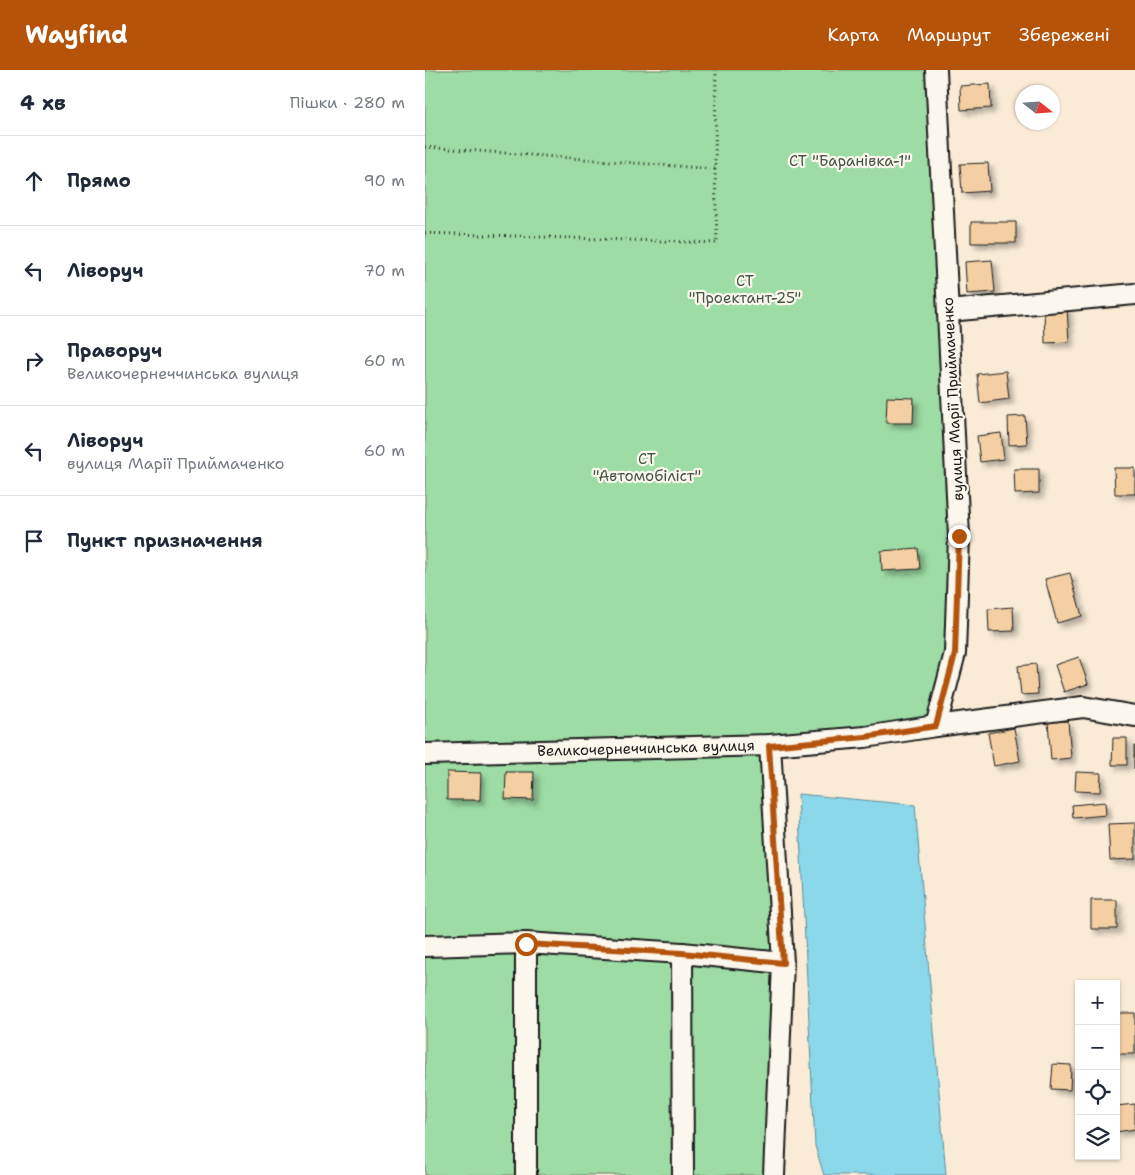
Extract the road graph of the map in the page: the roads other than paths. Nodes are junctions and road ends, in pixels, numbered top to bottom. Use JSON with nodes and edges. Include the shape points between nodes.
{"nodes":[{"id":1,"x":936,"y":70,"type":"edge"},
{"id":2,"x":1135,"y":294,"type":"edge"},
{"id":3,"x":948,"y":311,"type":"junction"},
{"id":4,"x":1135,"y":716,"type":"edge"},
{"id":5,"x":936,"y":726,"type":"junction"},
{"id":6,"x":769,"y":746,"type":"junction"},
{"id":7,"x":425,"y":754,"type":"edge"},
{"id":8,"x":526,"y":944,"type":"junction"},
{"id":9,"x":425,"y":946,"type":"edge"},
{"id":10,"x":682,"y":953,"type":"junction"},
{"id":11,"x":783,"y":963,"type":"junction"},
{"id":12,"x":526,"y":1175,"type":"edge"},
{"id":13,"x":683,"y":1175,"type":"edge"},
{"id":14,"x":774,"y":1175,"type":"edge"}],
"edges":[{"from":1,"to":3,"type":"street","name":"вулиця Марії Приймаченко"},
{"from":2,"to":3,"type":"street"},
{"from":3,"to":5,"type":"street","name":"вулиця Марії Приймаченко","via":[[959,536],[955,654]]},
{"from":4,"to":5,"type":"street","name":"Великочернеччинська вулиця","via":[[1083,707]]},
{"from":5,"to":6,"type":"street","name":"Великочернеччинська вулиця"},
{"from":6,"to":7,"type":"street","name":"Великочернеччинська вулиця"},
{"from":6,"to":11,"type":"street"},
{"from":8,"to":9,"type":"street"},
{"from":8,"to":10,"type":"street"},
{"from":8,"to":12,"type":"street"},
{"from":10,"to":11,"type":"street"},
{"from":10,"to":13,"type":"street"},
{"from":11,"to":14,"type":"street"}]}
